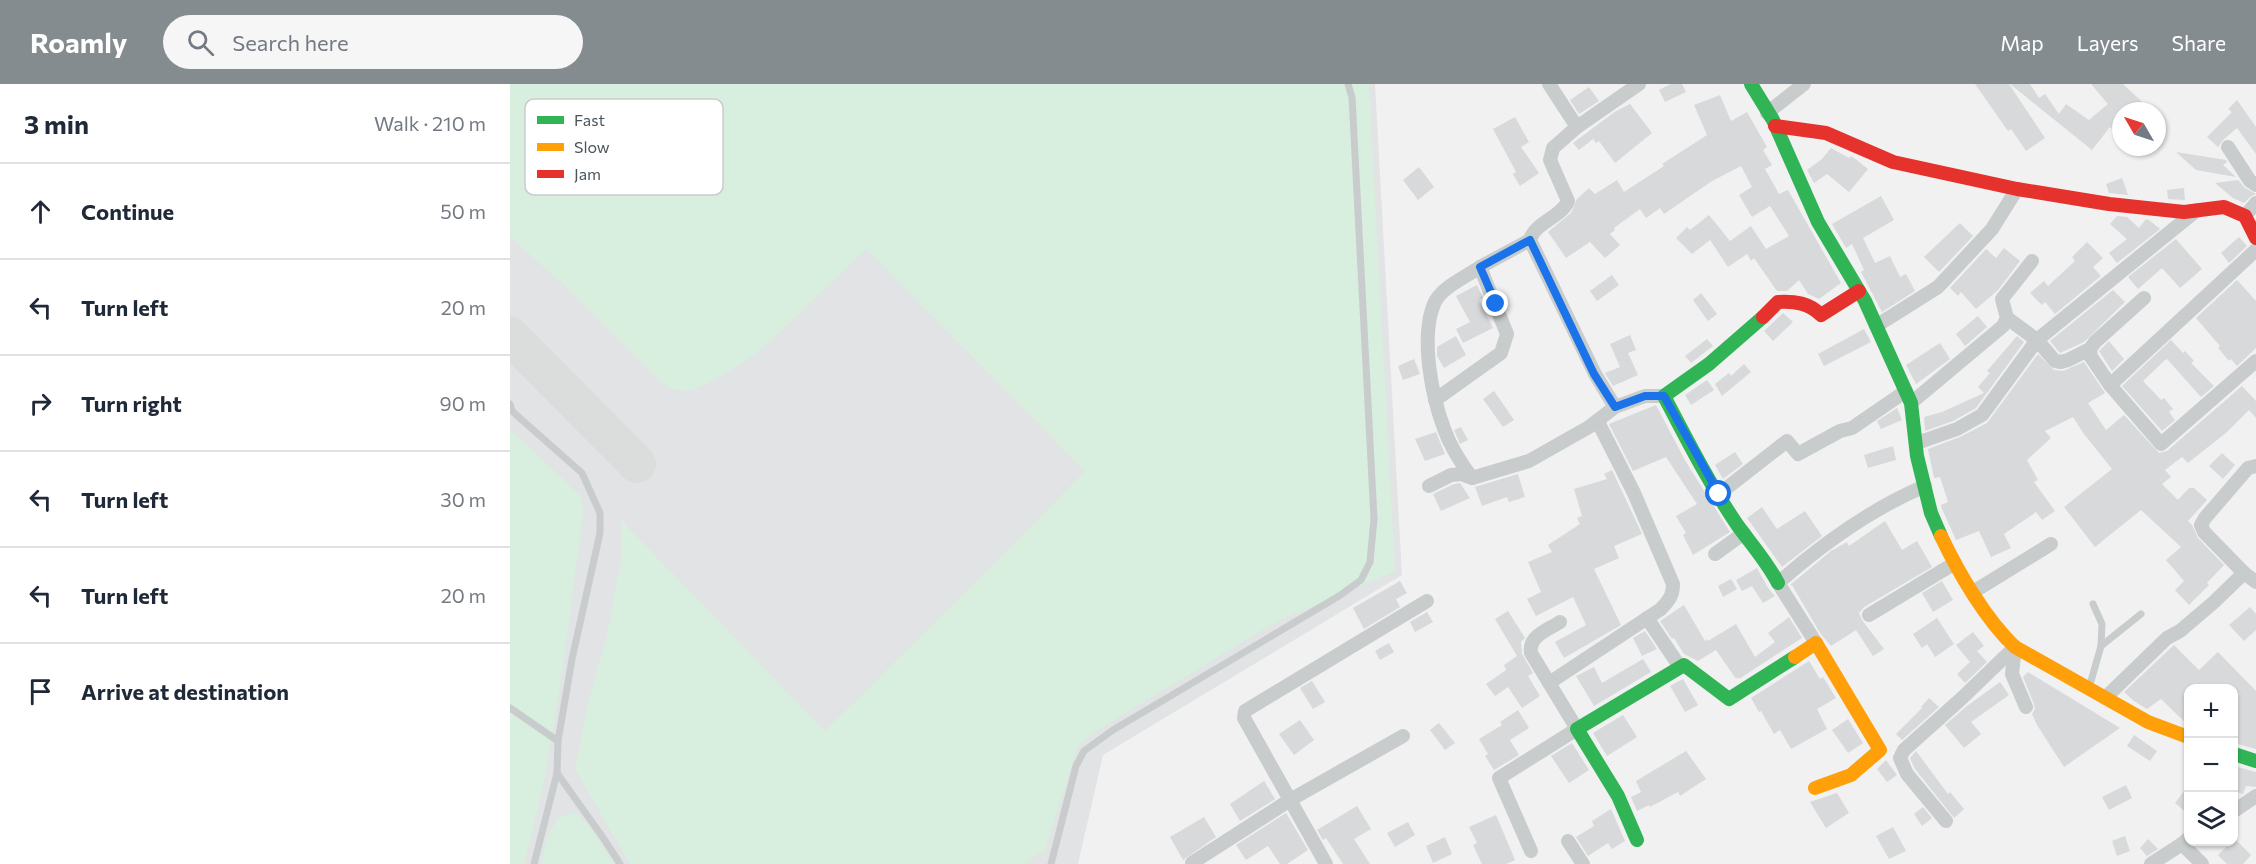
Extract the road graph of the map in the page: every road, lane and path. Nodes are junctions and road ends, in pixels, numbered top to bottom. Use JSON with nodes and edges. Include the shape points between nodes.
{"nodes":[{"id":1,"x":1348,"y":84,"type":"edge"},
{"id":2,"x":1549,"y":84,"type":"edge"},
{"id":3,"x":1751,"y":84,"type":"edge"},
{"id":4,"x":1804,"y":84,"type":"edge"},
{"id":5,"x":1631,"y":86,"type":"edge"},
{"id":6,"x":1767,"y":113,"type":"junction"},
{"id":7,"x":1775,"y":126,"type":"junction"},
{"id":8,"x":1577,"y":127,"type":"junction"},
{"id":9,"x":2228,"y":147,"type":"dead end"},
{"id":10,"x":2256,"y":185,"type":"edge"},
{"id":11,"x":2017,"y":189,"type":"junction"},
{"id":12,"x":2256,"y":203,"type":"edge"},
{"id":13,"x":2197,"y":210,"type":"junction"},
{"id":14,"x":2245,"y":216,"type":"junction"},
{"id":15,"x":2256,"y":238,"type":"edge"},
{"id":16,"x":1530,"y":240,"type":"junction"},
{"id":17,"x":2256,"y":250,"type":"edge"},
{"id":18,"x":2032,"y":261,"type":"dead end"},
{"id":19,"x":1480,"y":267,"type":"junction"},
{"id":20,"x":1859,"y":291,"type":"junction"},
{"id":21,"x":2144,"y":298,"type":"dead end"},
{"id":22,"x":2007,"y":318,"type":"junction"},
{"id":23,"x":1876,"y":326,"type":"junction"},
{"id":24,"x":2037,"y":340,"type":"junction"},
{"id":25,"x":2090,"y":349,"type":"junction"},
{"id":26,"x":2256,"y":361,"type":"edge"},
{"id":27,"x":2110,"y":385,"type":"junction"},
{"id":28,"x":1664,"y":396,"type":"junction"},
{"id":29,"x":1908,"y":397,"type":"junction"},
{"id":30,"x":1435,"y":400,"type":"junction"},
{"id":31,"x":510,"y":404,"type":"edge"},
{"id":32,"x":1615,"y":407,"type":"junction"},
{"id":33,"x":1598,"y":422,"type":"junction"},
{"id":34,"x":1917,"y":443,"type":"junction"},
{"id":35,"x":2256,"y":466,"type":"edge"},
{"id":36,"x":1472,"y":478,"type":"junction"},
{"id":37,"x":1429,"y":486,"type":"dead end"},
{"id":38,"x":1925,"y":486,"type":"junction"},
{"id":39,"x":1719,"y":494,"type":"junction"},
{"id":40,"x":1744,"y":533,"type":"junction"},
{"id":41,"x":2051,"y":544,"type":"dead end"},
{"id":42,"x":1715,"y":554,"type":"dead end"},
{"id":43,"x":1955,"y":563,"type":"junction"},
{"id":44,"x":2244,"y":573,"type":"junction"},
{"id":45,"x":2256,"y":582,"type":"edge"},
{"id":46,"x":1778,"y":583,"type":"junction"},
{"id":47,"x":1973,"y":592,"type":"junction"},
{"id":48,"x":1427,"y":601,"type":"dead end"},
{"id":49,"x":2093,"y":604,"type":"dead end"},
{"id":50,"x":2141,"y":614,"type":"dead end"},
{"id":51,"x":1869,"y":615,"type":"dead end"},
{"id":52,"x":1647,"y":618,"type":"junction"},
{"id":53,"x":1560,"y":622,"type":"dead end"},
{"id":54,"x":1816,"y":643,"type":"junction"},
{"id":55,"x":2101,"y":646,"type":"junction"},
{"id":56,"x":2015,"y":647,"type":"junction"},
{"id":57,"x":1680,"y":667,"type":"junction"},
{"id":58,"x":1549,"y":683,"type":"junction"},
{"id":59,"x":2089,"y":688,"type":"junction"},
{"id":60,"x":2105,"y":698,"type":"junction"},
{"id":61,"x":510,"y":708,"type":"edge"},
{"id":62,"x":2026,"y":708,"type":"dead end"},
{"id":63,"x":1577,"y":729,"type":"junction"},
{"id":64,"x":1403,"y":736,"type":"dead end"},
{"id":65,"x":2184,"y":736,"type":"edge"},
{"id":66,"x":558,"y":741,"type":"junction"},
{"id":67,"x":2238,"y":755,"type":"edge"},
{"id":68,"x":2256,"y":761,"type":"edge"},
{"id":69,"x":557,"y":773,"type":"junction"},
{"id":70,"x":1815,"y":788,"type":"dead end"},
{"id":71,"x":2256,"y":796,"type":"edge"},
{"id":72,"x":1290,"y":800,"type":"junction"},
{"id":73,"x":2238,"y":808,"type":"edge"},
{"id":74,"x":1946,"y":821,"type":"dead end"},
{"id":75,"x":1636,"y":840,"type":"dead end"},
{"id":76,"x":1568,"y":841,"type":"dead end"},
{"id":77,"x":2184,"y":843,"type":"edge"},
{"id":78,"x":2188,"y":846,"type":"edge"},
{"id":79,"x":1531,"y":851,"type":"dead end"},
{"id":80,"x":1191,"y":863,"type":"edge"},
{"id":81,"x":534,"y":864,"type":"edge"},
{"id":82,"x":620,"y":864,"type":"edge"},
{"id":83,"x":1051,"y":864,"type":"edge"},
{"id":84,"x":1326,"y":864,"type":"edge"},
{"id":85,"x":1583,"y":864,"type":"edge"},
{"id":86,"x":2151,"y":864,"type":"edge"},
{"id":87,"x":2202,"y":864,"type":"edge"}],
"edges":[{"from":1,"to":83,"type":"lane","via":[[1352,97],[1374,519],[1370,562],[1361,580],[1339,596],[1084,751],[1071,780]]},
{"from":2,"to":8,"type":"street"},
{"from":3,"to":6,"type":"street"},
{"from":4,"to":6,"type":"street"},
{"from":5,"to":8,"type":"street"},
{"from":6,"to":7,"type":"street"},
{"from":7,"to":11,"type":"street","via":[[1826,133],[1893,162]]},
{"from":7,"to":20,"type":"street","via":[[1818,222]]},
{"from":8,"to":16,"type":"street","via":[[1553,148],[1550,160],[1568,201],[1532,233]]},
{"from":9,"to":10,"type":"street"},
{"from":11,"to":13,"type":"street","via":[[2109,204]]},
{"from":11,"to":23,"type":"street","via":[[1992,229],[1938,286]]},
{"from":12,"to":14,"type":"street"},
{"from":13,"to":14,"type":"street","via":[[2224,207]]},
{"from":13,"to":24,"type":"street"},
{"from":14,"to":15,"type":"street"},
{"from":16,"to":19,"type":"street"},
{"from":16,"to":32,"type":"street","via":[[1594,374]]},
{"from":17,"to":27,"type":"street"},
{"from":18,"to":22,"type":"street","via":[[2002,299]]},
{"from":19,"to":30,"type":"street","via":[[1434,303],[1427,344]]},
{"from":19,"to":30,"type":"street","via":[[1507,334],[1506,343],[1502,353]]},
{"from":20,"to":23,"type":"street"},
{"from":20,"to":28,"type":"street","via":[[1821,315],[1813,306],[1778,302],[1720,357]]},
{"from":21,"to":25,"type":"street"},
{"from":22,"to":24,"type":"street"},
{"from":22,"to":29,"type":"street","via":[[2003,326]]},
{"from":23,"to":29,"type":"street"},
{"from":24,"to":25,"type":"street","via":[[2055,361]]},
{"from":24,"to":34,"type":"street","via":[[1982,415]]},
{"from":25,"to":27,"type":"street","via":[[2091,357]]},
{"from":26,"to":27,"type":"street","via":[[2161,444]]},
{"from":28,"to":32,"type":"street","via":[[1645,396]]},
{"from":28,"to":39,"type":"street"},
{"from":29,"to":34,"type":"street"},
{"from":29,"to":39,"type":"street","via":[[1798,454],[1787,441]]},
{"from":30,"to":36,"type":"street","via":[[1444,429]]},
{"from":31,"to":66,"type":"lane","via":[[512,411],[582,473],[600,513],[600,533]]},
{"from":32,"to":33,"type":"street"},
{"from":33,"to":36,"type":"street","via":[[1529,461]]},
{"from":33,"to":52,"type":"street","via":[[1634,493],[1672,584],[1671,597]]},
{"from":34,"to":38,"type":"street"},
{"from":35,"to":44,"type":"street","via":[[2248,468],[2201,525]]},
{"from":36,"to":37,"type":"street","via":[[1451,475]]},
{"from":38,"to":43,"type":"street","via":[[1931,513]]},
{"from":38,"to":46,"type":"street","via":[[1892,500],[1804,560]]},
{"from":39,"to":40,"type":"street"},
{"from":40,"to":42,"type":"street"},
{"from":40,"to":46,"type":"street"},
{"from":41,"to":47,"type":"street"},
{"from":43,"to":47,"type":"street"},
{"from":43,"to":51,"type":"street"},
{"from":44,"to":45,"type":"street"},
{"from":44,"to":60,"type":"street"},
{"from":46,"to":54,"type":"street"},
{"from":47,"to":56,"type":"street","via":[[1998,631]]},
{"from":48,"to":72,"type":"street","via":[[1245,711],[1244,718]]},
{"from":49,"to":55,"type":"lane","via":[[2102,624]]},
{"from":50,"to":55,"type":"lane"},
{"from":52,"to":57,"type":"street"},
{"from":52,"to":58,"type":"street"},
{"from":53,"to":58,"type":"street","via":[[1530,645]]},
{"from":54,"to":57,"type":"street","via":[[1729,699],[1684,665]]},
{"from":54,"to":70,"type":"street","via":[[1880,750],[1865,766],[1839,782]]},
{"from":55,"to":59,"type":"lane"},
{"from":56,"to":59,"type":"street"},
{"from":56,"to":62,"type":"street","via":[[2012,674]]},
{"from":56,"to":74,"type":"street","via":[[1900,758],[1906,774]]},
{"from":57,"to":63,"type":"street"},
{"from":58,"to":63,"type":"street"},
{"from":59,"to":60,"type":"street"},
{"from":60,"to":65,"type":"street","via":[[2148,723]]},
{"from":61,"to":66,"type":"lane"},
{"from":63,"to":75,"type":"street","via":[[1618,796]]},
{"from":63,"to":79,"type":"street","via":[[1499,778]]},
{"from":64,"to":72,"type":"street"},
{"from":66,"to":69,"type":"lane"},
{"from":67,"to":68,"type":"street"},
{"from":69,"to":81,"type":"lane"},
{"from":69,"to":82,"type":"lane"},
{"from":71,"to":73,"type":"street"},
{"from":72,"to":80,"type":"street"},
{"from":72,"to":84,"type":"street"},
{"from":76,"to":85,"type":"street"},
{"from":77,"to":86,"type":"street"},
{"from":78,"to":87,"type":"street"}]}
